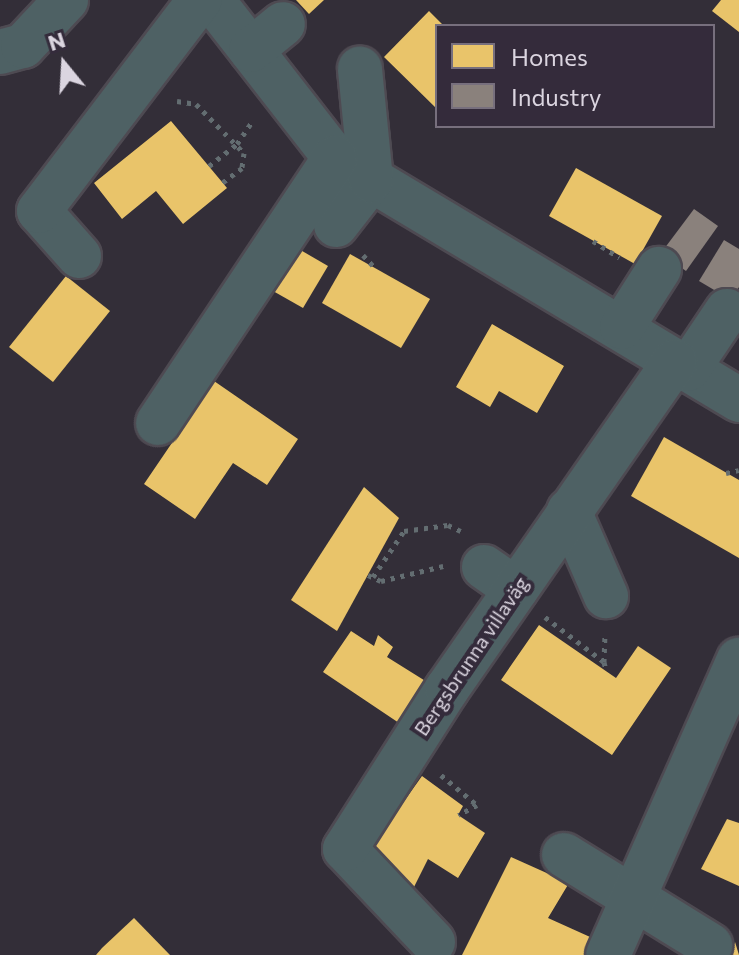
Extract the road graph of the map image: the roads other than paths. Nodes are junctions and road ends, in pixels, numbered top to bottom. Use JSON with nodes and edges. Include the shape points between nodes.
{"nodes":[{"id":1,"x":66,"y":0,"type":"edge"},
{"id":2,"x":200,"y":0,"type":"edge"},
{"id":3,"x":212,"y":0,"type":"edge"},
{"id":4,"x":0,"y":52,"type":"edge"},
{"id":5,"x":360,"y":69,"type":"dead end"},
{"id":6,"x":353,"y":169,"type":"junction"},
{"id":7,"x":336,"y":225,"type":"dead end"},
{"id":8,"x":79,"y":256,"type":"dead end"},
{"id":9,"x":659,"y":269,"type":"dead end"},
{"id":10,"x":727,"y":311,"type":"dead end"},
{"id":11,"x":622,"y":327,"type":"junction"},
{"id":12,"x":681,"y":365,"type":"junction"},
{"id":13,"x":739,"y":400,"type":"edge"},
{"id":14,"x":158,"y":423,"type":"dead end"},
{"id":15,"x":569,"y":511,"type":"junction"},
{"id":16,"x":606,"y":596,"type":"dead end"},
{"id":17,"x":739,"y":660,"type":"edge"},
{"id":18,"x":564,"y":855,"type":"dead end"},
{"id":19,"x":635,"y":899,"type":"junction"},
{"id":20,"x":433,"y":942,"type":"dead end"},
{"id":21,"x":710,"y":945,"type":"dead end"},
{"id":22,"x":608,"y":955,"type":"edge"}],
"edges":[{"from":1,"to":4,"type":"street","via":[[23,46]]},
{"from":2,"to":8,"type":"street","via":[[39,211]]},
{"from":3,"to":6,"type":"street","via":[[270,52]]},
{"from":5,"to":6,"type":"street"},
{"from":6,"to":7,"type":"street"},
{"from":6,"to":11,"type":"street"},
{"from":6,"to":14,"type":"street"},
{"from":9,"to":11,"type":"street"},
{"from":10,"to":12,"type":"street","name":"Bergsbrunna villaväg"},
{"from":11,"to":12,"type":"street"},
{"from":12,"to":13,"type":"street"},
{"from":12,"to":15,"type":"street","name":"Bergsbrunna villaväg"},
{"from":15,"to":16,"type":"street"},
{"from":15,"to":20,"type":"street","name":"Bergsbrunna villaväg","via":[[508,575],[410,748],[345,849]]},
{"from":17,"to":19,"type":"street"},
{"from":18,"to":19,"type":"street"},
{"from":19,"to":21,"type":"street"},
{"from":19,"to":22,"type":"street"}]}
